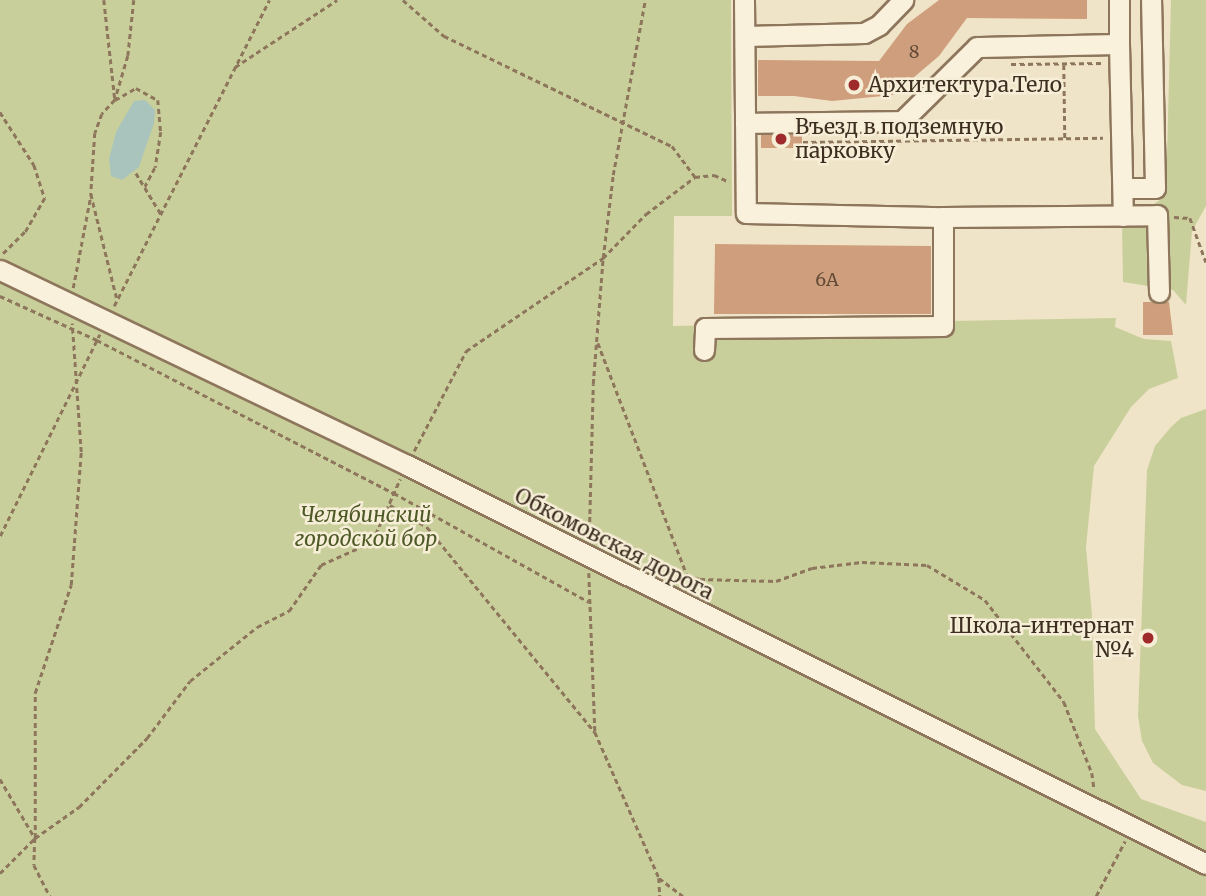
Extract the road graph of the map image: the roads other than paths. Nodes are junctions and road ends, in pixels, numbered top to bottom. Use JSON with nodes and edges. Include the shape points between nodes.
{"nodes":[{"id":1,"x":744,"y":0,"type":"edge"},
{"id":2,"x":903,"y":0,"type":"edge"},
{"id":3,"x":1119,"y":0,"type":"edge"},
{"id":4,"x":1151,"y":0,"type":"edge"},
{"id":5,"x":745,"y":36,"type":"junction"},
{"id":6,"x":1119,"y":53,"type":"junction"},
{"id":7,"x":745,"y":123,"type":"junction"},
{"id":8,"x":1123,"y":188,"type":"junction"},
{"id":9,"x":1123,"y":216,"type":"junction"},
{"id":10,"x":943,"y":217,"type":"junction"},
{"id":11,"x":0,"y":270,"type":"edge"},
{"id":12,"x":1159,"y":292,"type":"dead end"},
{"id":13,"x":704,"y":350,"type":"dead end"},
{"id":14,"x":1206,"y":864,"type":"edge"}],
"edges":[{"from":1,"to":5,"type":"lane"},
{"from":2,"to":5,"type":"lane","via":[[864,33]]},
{"from":3,"to":6,"type":"lane"},
{"from":4,"to":8,"type":"lane","via":[[1155,188]]},
{"from":5,"to":7,"type":"lane"},
{"from":6,"to":7,"type":"lane","via":[[977,47],[902,121]]},
{"from":6,"to":8,"type":"lane"},
{"from":7,"to":10,"type":"lane","via":[[746,212]]},
{"from":8,"to":9,"type":"lane"},
{"from":9,"to":10,"type":"lane"},
{"from":9,"to":12,"type":"lane","via":[[1157,215]]},
{"from":10,"to":13,"type":"lane","via":[[943,326],[705,328]]},
{"from":11,"to":14,"type":"lane","name":"Обкомовская дорога","via":[[407,465]]}]}
